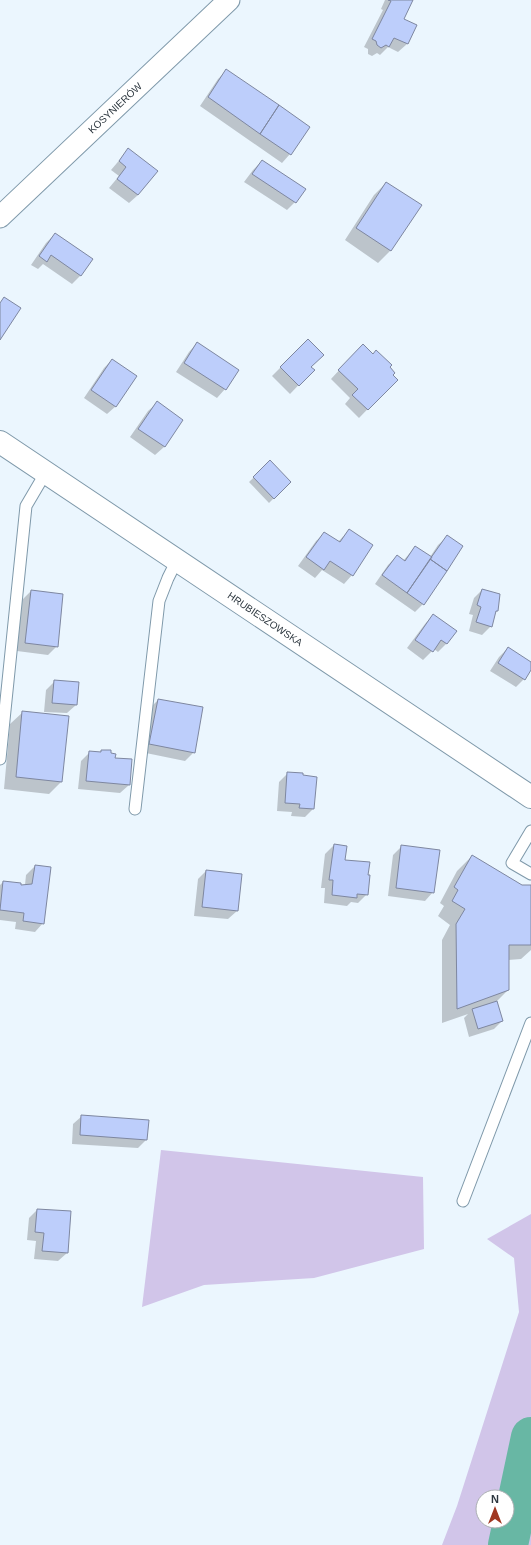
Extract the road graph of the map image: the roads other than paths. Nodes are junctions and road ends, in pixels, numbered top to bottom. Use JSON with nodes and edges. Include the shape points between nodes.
{"nodes":[{"id":1,"x":229,"y":0,"type":"edge"},
{"id":2,"x":0,"y":217,"type":"edge"},
{"id":3,"x":0,"y":442,"type":"edge"},
{"id":4,"x":46,"y":472,"type":"junction"},
{"id":5,"x":177,"y":560,"type":"junction"},
{"id":6,"x":0,"y":759,"type":"edge"},
{"id":7,"x":531,"y":797,"type":"edge"},
{"id":8,"x":135,"y":810,"type":"dead end"},
{"id":9,"x":531,"y":831,"type":"edge"},
{"id":10,"x":531,"y":874,"type":"edge"},
{"id":11,"x":531,"y":1023,"type":"edge"},
{"id":12,"x":463,"y":1201,"type":"dead end"}],
"edges":[{"from":1,"to":2,"type":"street","name":"KOSYNIERÓW"},
{"from":3,"to":4,"type":"main road","name":"HRUBIESZOWSKA"},
{"from":4,"to":5,"type":"main road","name":"HRUBIESZOWSKA"},
{"from":4,"to":6,"type":"lane","via":[[26,506]]},
{"from":5,"to":7,"type":"main road","name":"HRUBIESZOWSKA"},
{"from":5,"to":8,"type":"lane","via":[[159,601]]},
{"from":9,"to":10,"type":"lane","via":[[512,863]]},
{"from":11,"to":12,"type":"lane"}]}
